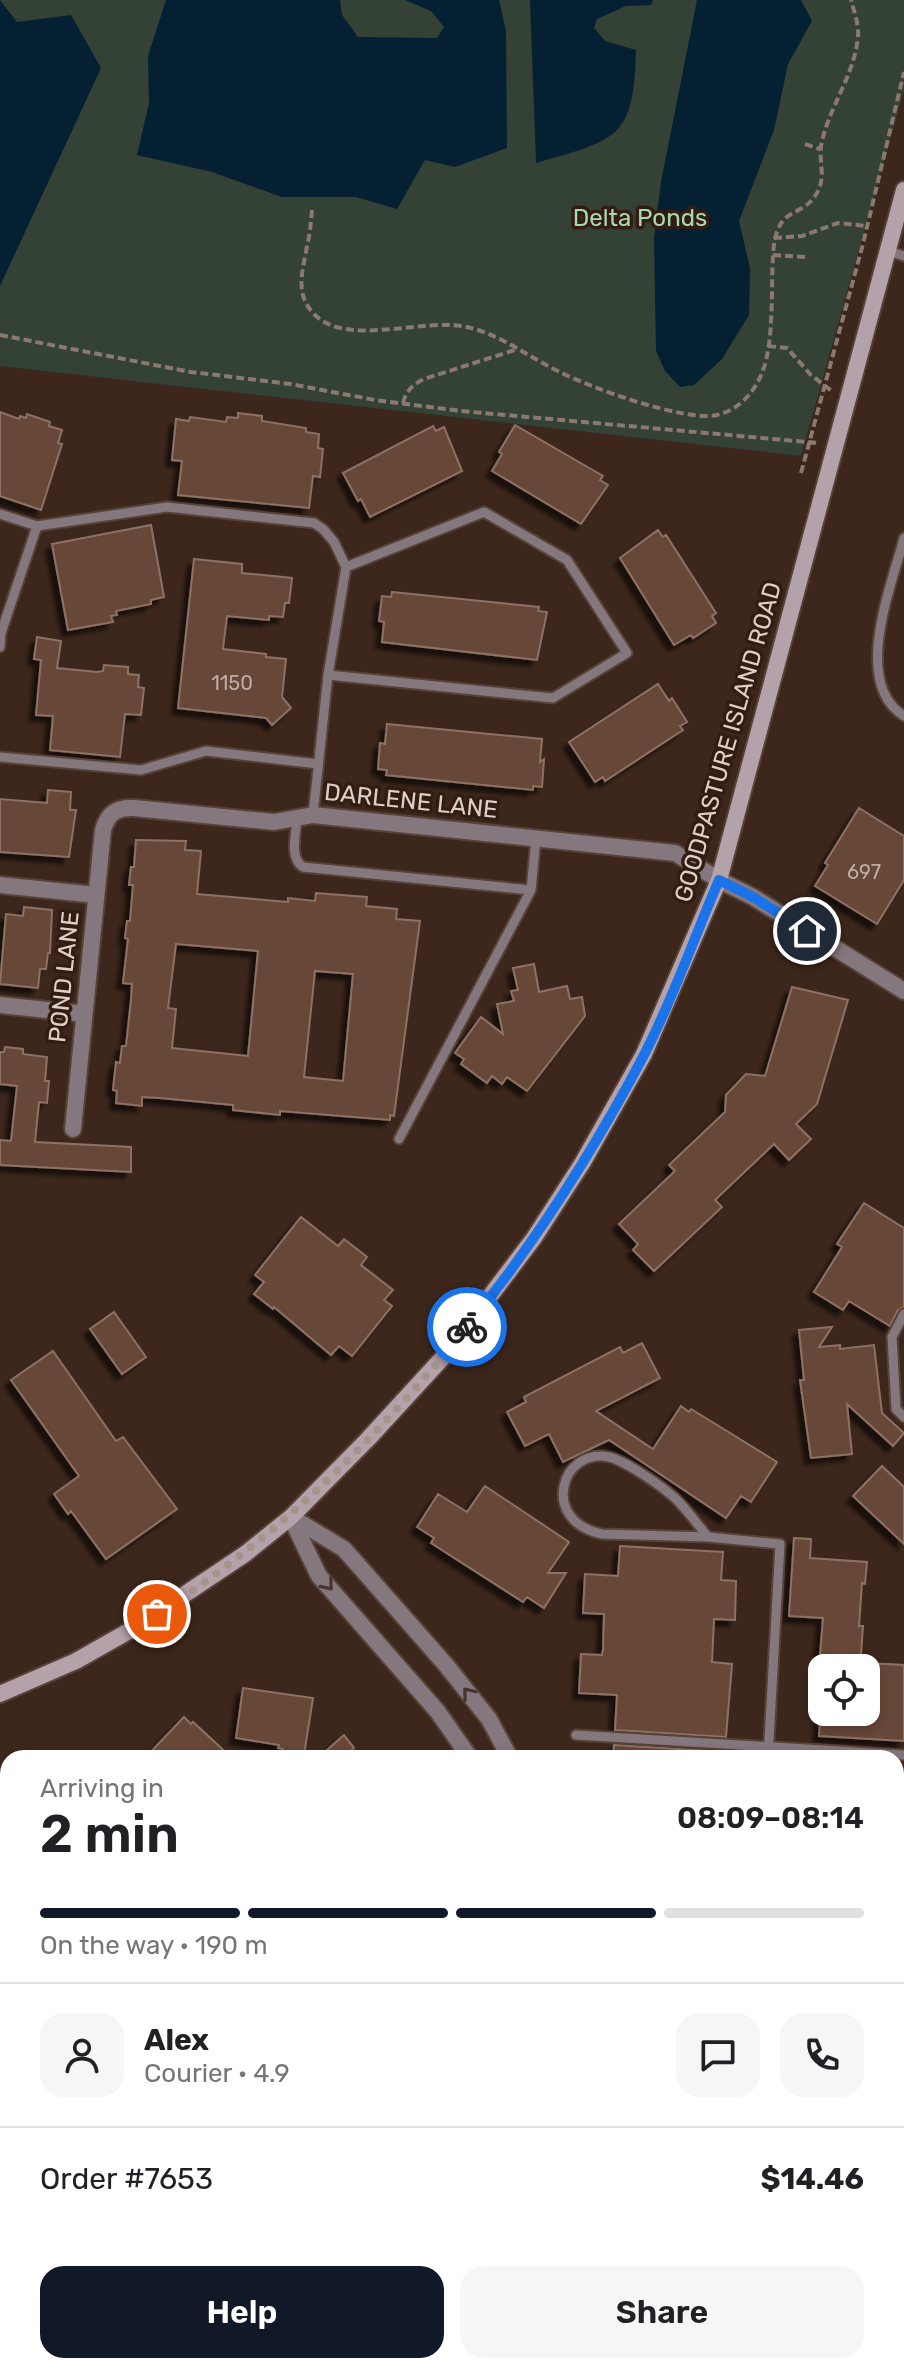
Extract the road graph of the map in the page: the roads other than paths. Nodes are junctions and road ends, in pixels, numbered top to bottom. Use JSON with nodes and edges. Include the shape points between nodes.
{"nodes":[{"id":1,"x":904,"y":190,"type":"edge"},
{"id":2,"x":900,"y":224,"type":"edge"},
{"id":3,"x":896,"y":254,"type":"edge"},
{"id":4,"x":0,"y":514,"type":"edge"},
{"id":5,"x":37,"y":526,"type":"junction"},
{"id":6,"x":904,"y":538,"type":"edge"},
{"id":7,"x":346,"y":567,"type":"junction"},
{"id":8,"x":0,"y":647,"type":"edge"},
{"id":9,"x":328,"y":675,"type":"junction"},
{"id":10,"x":904,"y":716,"type":"edge"},
{"id":11,"x":0,"y":757,"type":"edge"},
{"id":12,"x":318,"y":764,"type":"junction"},
{"id":13,"x":305,"y":817,"type":"junction"},
{"id":14,"x":103,"y":830,"type":"joint"},
{"id":15,"x":536,"y":838,"type":"junction"},
{"id":16,"x":719,"y":880,"type":"junction"},
{"id":17,"x":0,"y":885,"type":"edge"},
{"id":18,"x":531,"y":890,"type":"junction"},
{"id":19,"x":96,"y":895,"type":"junction"},
{"id":20,"x":904,"y":991,"type":"edge"},
{"id":21,"x":0,"y":1005,"type":"edge"},
{"id":22,"x":84,"y":1014,"type":"junction"},
{"id":23,"x":73,"y":1129,"type":"dead end"},
{"id":24,"x":399,"y":1139,"type":"dead end"},
{"id":25,"x":904,"y":1314,"type":"edge"},
{"id":26,"x":904,"y":1417,"type":"edge"},
{"id":27,"x":291,"y":1517,"type":"junction"},
{"id":28,"x":708,"y":1537,"type":"junction"},
{"id":29,"x":0,"y":1694,"type":"edge"},
{"id":30,"x":576,"y":1735,"type":"dead end"},
{"id":31,"x":464,"y":1750,"type":"edge"},
{"id":32,"x":506,"y":1750,"type":"edge"},
{"id":33,"x":736,"y":1750,"type":"edge"},
{"id":34,"x":768,"y":1750,"type":"edge"}],
"edges":[{"from":1,"to":2,"type":"main road","name":"GOODPASTURE ISLAND ROAD"},
{"from":2,"to":3,"type":"main road","name":"GOODPASTURE ISLAND ROAD"},
{"from":3,"to":16,"type":"main road","name":"GOODPASTURE ISLAND ROAD","via":[[845,406]]},
{"from":4,"to":5,"type":"lane"},
{"from":5,"to":7,"type":"lane","via":[[167,507],[314,523],[334,542]]},
{"from":5,"to":8,"type":"lane"},
{"from":6,"to":10,"type":"lane","via":[[876,647],[881,686]]},
{"from":7,"to":9,"type":"lane"},
{"from":7,"to":9,"type":"lane","via":[[484,512],[567,560],[627,653],[553,698]]},
{"from":9,"to":12,"type":"lane"},
{"from":11,"to":12,"type":"lane","via":[[141,770],[206,751]]},
{"from":12,"to":13,"type":"lane"},
{"from":13,"to":14,"type":"street","name":"DARLENE LANE","via":[[274,822],[126,808],[111,813]]},
{"from":13,"to":15,"type":"street","name":"DARLENE LANE"},
{"from":13,"to":18,"type":"lane","via":[[295,858],[303,867]]},
{"from":14,"to":19,"type":"street","name":"POND LANE"},
{"from":15,"to":16,"type":"street","name":"DARLENE LANE","via":[[675,853]]},
{"from":15,"to":18,"type":"lane"},
{"from":16,"to":20,"type":"street","name":"DARLENE LANE"},
{"from":16,"to":27,"type":"main road","name":"GOODPASTURE ISLAND ROAD","via":[[644,1054],[534,1238],[447,1353]]},
{"from":17,"to":19,"type":"street"},
{"from":18,"to":24,"type":"lane"},
{"from":19,"to":22,"type":"street","name":"POND LANE"},
{"from":21,"to":22,"type":"street"},
{"from":22,"to":23,"type":"street","name":"POND LANE"},
{"from":25,"to":26,"type":"lane","via":[[892,1337],[896,1409]]},
{"from":27,"to":29,"type":"main road","name":"GOODPASTURE ISLAND ROAD","via":[[136,1627]]},
{"from":27,"to":31,"type":"street","one_way":true,"via":[[319,1576],[438,1712]]},
{"from":32,"to":27,"type":"street","one_way":true,"via":[[489,1719],[446,1665],[344,1549]]},
{"from":28,"to":28,"type":"lane","via":[[676,1499],[619,1460],[591,1457],[569,1473],[564,1485],[567,1513],[587,1530]]},
{"from":28,"to":34,"type":"lane","via":[[780,1544]]},
{"from":30,"to":33,"type":"lane"}]}
